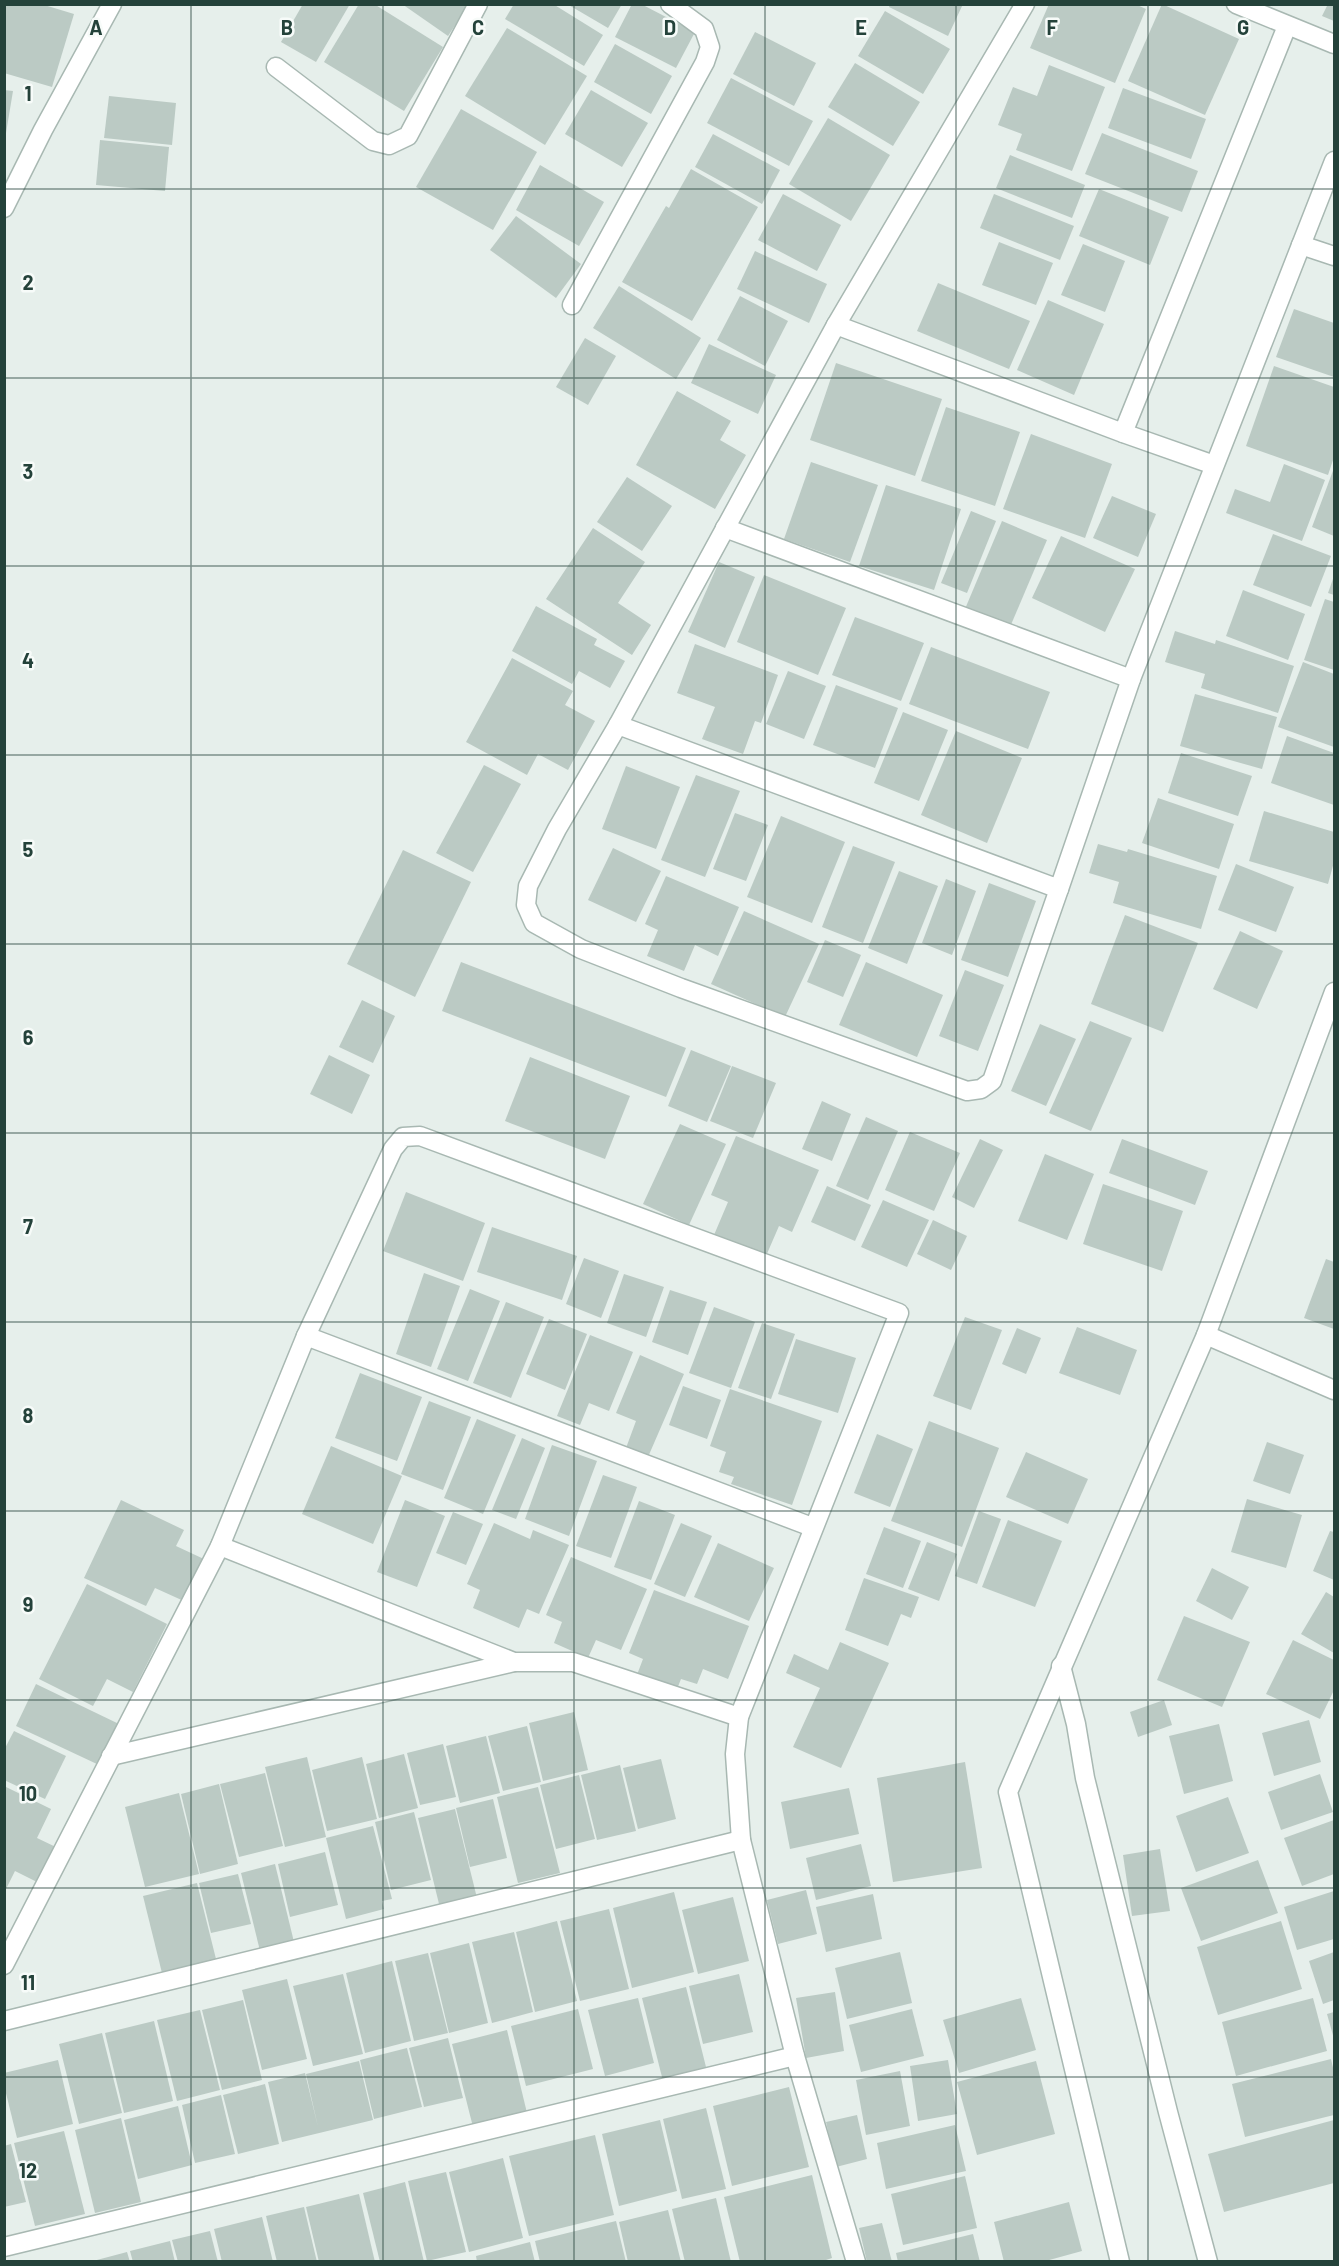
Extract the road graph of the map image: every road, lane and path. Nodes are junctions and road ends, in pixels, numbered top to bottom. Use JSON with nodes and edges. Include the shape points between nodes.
{"nodes":[{"id":1,"x":112,"y":4,"type":"edge"},
{"id":2,"x":478,"y":4,"type":"edge"},
{"id":3,"x":670,"y":4,"type":"edge"},
{"id":4,"x":1025,"y":4,"type":"edge"},
{"id":5,"x":1236,"y":4,"type":"edge"},
{"id":6,"x":1287,"y":26,"type":"junction"},
{"id":7,"x":1335,"y":44,"type":"edge"},
{"id":8,"x":276,"y":67,"type":"dead end"},
{"id":9,"x":1335,"y":161,"type":"edge"},
{"id":10,"x":4,"y":208,"type":"edge"},
{"id":11,"x":1301,"y":244,"type":"junction"},
{"id":12,"x":1335,"y":256,"type":"edge"},
{"id":13,"x":572,"y":305,"type":"dead end"},
{"id":14,"x":836,"y":325,"type":"junction"},
{"id":15,"x":1122,"y":433,"type":"junction"},
{"id":16,"x":1214,"y":465,"type":"junction"},
{"id":17,"x":725,"y":528,"type":"junction"},
{"id":18,"x":1131,"y":679,"type":"junction"},
{"id":19,"x":618,"y":725,"type":"junction"},
{"id":20,"x":1059,"y":888,"type":"junction"},
{"id":21,"x":1335,"y":993,"type":"edge"},
{"id":22,"x":1206,"y":1335,"type":"junction"},
{"id":23,"x":306,"y":1336,"type":"junction"},
{"id":24,"x":1335,"y":1390,"type":"edge"},
{"id":25,"x":813,"y":1527,"type":"junction"},
{"id":26,"x":220,"y":1546,"type":"junction"},
{"id":27,"x":514,"y":1662,"type":"junction"},
{"id":28,"x":1061,"y":1666,"type":"junction"},
{"id":29,"x":739,"y":1717,"type":"junction"},
{"id":30,"x":111,"y":1756,"type":"junction"},
{"id":31,"x":741,"y":1840,"type":"junction"},
{"id":32,"x":4,"y":1965,"type":"edge"},
{"id":33,"x":4,"y":2021,"type":"edge"},
{"id":34,"x":795,"y":2056,"type":"junction"},
{"id":35,"x":4,"y":2247,"type":"edge"},
{"id":36,"x":856,"y":2262,"type":"edge"},
{"id":37,"x":1120,"y":2262,"type":"edge"},
{"id":38,"x":1208,"y":2262,"type":"edge"}],
"edges":[{"from":1,"to":10,"type":"street"},
{"from":2,"to":8,"type":"street","via":[[408,136],[389,145],[373,141]]},
{"from":3,"to":13,"type":"street","via":[[704,29],[710,47]]},
{"from":4,"to":14,"type":"street"},
{"from":5,"to":6,"type":"street"},
{"from":6,"to":7,"type":"street"},
{"from":6,"to":15,"type":"street"},
{"from":9,"to":11,"type":"street"},
{"from":11,"to":12,"type":"street"},
{"from":11,"to":16,"type":"street"},
{"from":14,"to":15,"type":"street"},
{"from":14,"to":17,"type":"street"},
{"from":15,"to":16,"type":"street"},
{"from":16,"to":18,"type":"street"},
{"from":17,"to":18,"type":"street"},
{"from":17,"to":19,"type":"street"},
{"from":18,"to":20,"type":"street"},
{"from":19,"to":20,"type":"street"},
{"from":19,"to":20,"type":"street","via":[[528,886],[526,905],[534,923],[581,948],[681,988],[967,1091],[981,1089],[992,1081]]},
{"from":21,"to":22,"type":"street"},
{"from":22,"to":24,"type":"street"},
{"from":22,"to":28,"type":"street"},
{"from":23,"to":25,"type":"street"},
{"from":23,"to":25,"type":"street","via":[[393,1149],[404,1137],[420,1136],[899,1313]]},
{"from":23,"to":26,"type":"street"},
{"from":25,"to":29,"type":"street"},
{"from":26,"to":27,"type":"street"},
{"from":26,"to":30,"type":"street"},
{"from":27,"to":29,"type":"street","via":[[573,1662]]},
{"from":27,"to":30,"type":"street"},
{"from":28,"to":37,"type":"street","via":[[1008,1792]]},
{"from":28,"to":38,"type":"street","via":[[1085,1778]]},
{"from":29,"to":31,"type":"street","via":[[735,1754]]},
{"from":30,"to":32,"type":"street"},
{"from":31,"to":33,"type":"street"},
{"from":31,"to":34,"type":"street"},
{"from":34,"to":35,"type":"street"},
{"from":34,"to":36,"type":"street"}]}
